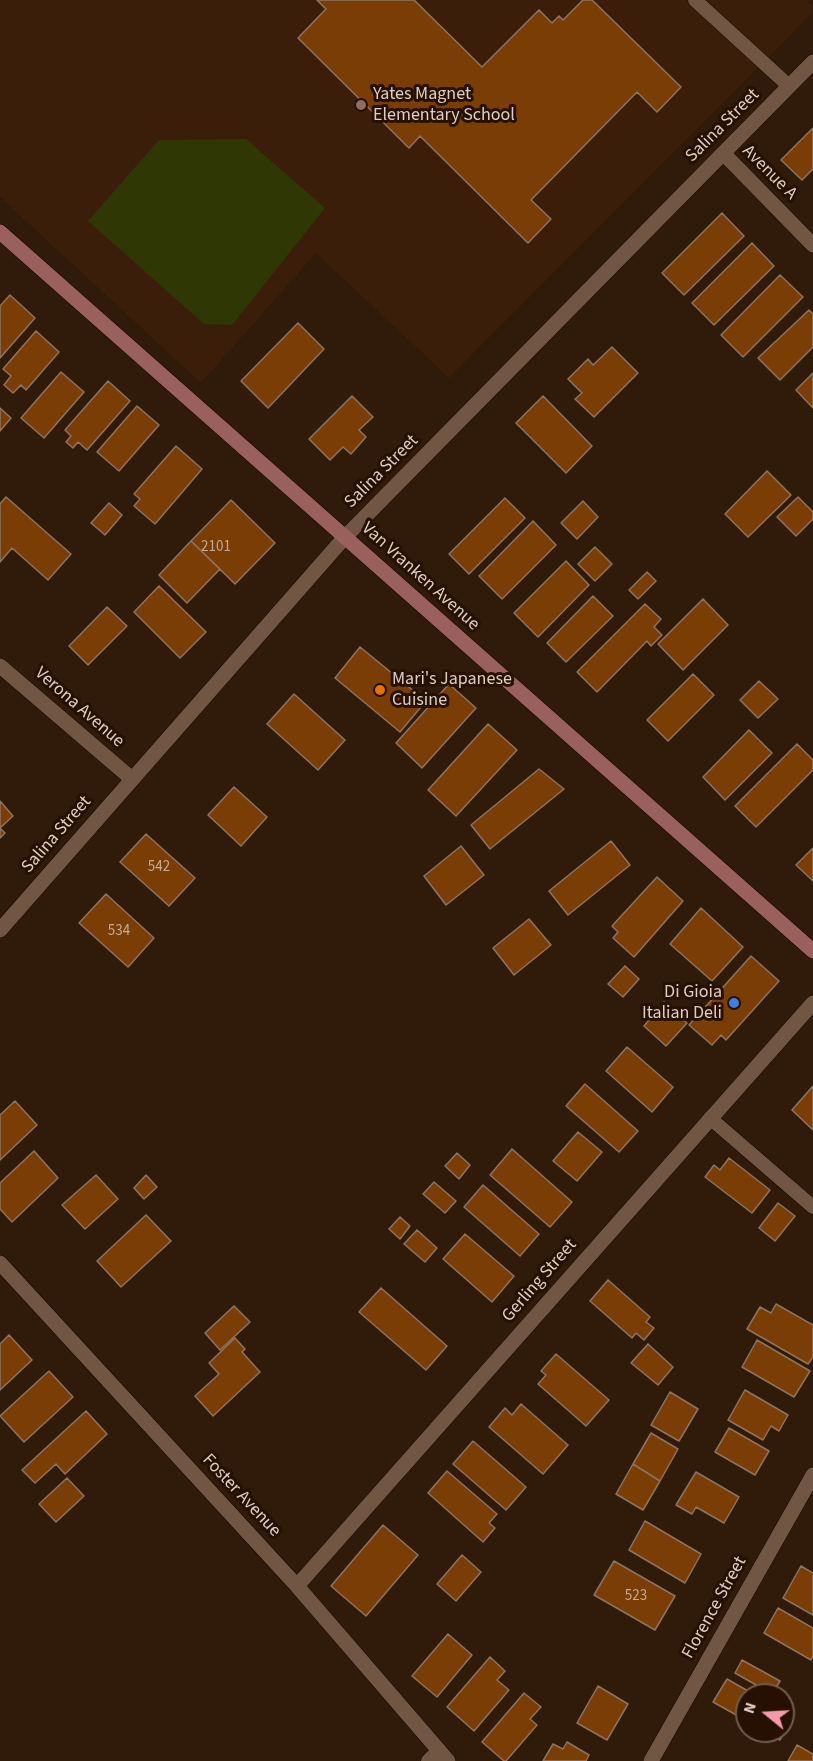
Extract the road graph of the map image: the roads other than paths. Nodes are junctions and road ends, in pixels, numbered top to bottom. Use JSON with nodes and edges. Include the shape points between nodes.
{"nodes":[{"id":1,"x":695,"y":0,"type":"edge"},
{"id":2,"x":813,"y":62,"type":"edge"},
{"id":3,"x":789,"y":86,"type":"junction"},
{"id":4,"x":723,"y":153,"type":"junction"},
{"id":5,"x":0,"y":232,"type":"edge"},
{"id":6,"x":813,"y":245,"type":"edge"},
{"id":7,"x":345,"y":537,"type":"junction"},
{"id":8,"x":0,"y":666,"type":"edge"},
{"id":9,"x":132,"y":779,"type":"junction"},
{"id":10,"x":0,"y":930,"type":"edge"},
{"id":11,"x":813,"y":951,"type":"edge"},
{"id":12,"x":813,"y":1003,"type":"edge"},
{"id":13,"x":710,"y":1118,"type":"junction"},
{"id":14,"x":813,"y":1207,"type":"edge"},
{"id":15,"x":0,"y":1263,"type":"edge"},
{"id":16,"x":813,"y":1475,"type":"edge"},
{"id":17,"x":297,"y":1586,"type":"junction"},
{"id":18,"x":438,"y":1757,"type":"edge"},
{"id":19,"x":651,"y":1761,"type":"edge"}],
"edges":[{"from":1,"to":3,"type":"lane"},
{"from":2,"to":3,"type":"street","name":"Salina Street"},
{"from":3,"to":4,"type":"street","name":"Salina Street"},
{"from":4,"to":6,"type":"street","name":"Avenue A"},
{"from":4,"to":7,"type":"street","name":"Salina Street"},
{"from":5,"to":7,"type":"street","name":"Van Vranken Avenue"},
{"from":7,"to":9,"type":"street","name":"Salina Street"},
{"from":7,"to":11,"type":"street","name":"Van Vranken Avenue"},
{"from":8,"to":9,"type":"street","name":"Verona Avenue"},
{"from":9,"to":10,"type":"street","name":"Salina Street"},
{"from":12,"to":13,"type":"street","name":"Gerling Street"},
{"from":13,"to":14,"type":"lane"},
{"from":13,"to":17,"type":"street","name":"Gerling Street"},
{"from":15,"to":17,"type":"street","name":"Foster Avenue"},
{"from":16,"to":19,"type":"street","name":"Florence Street"},
{"from":17,"to":18,"type":"street","name":"Foster Avenue"}]}
